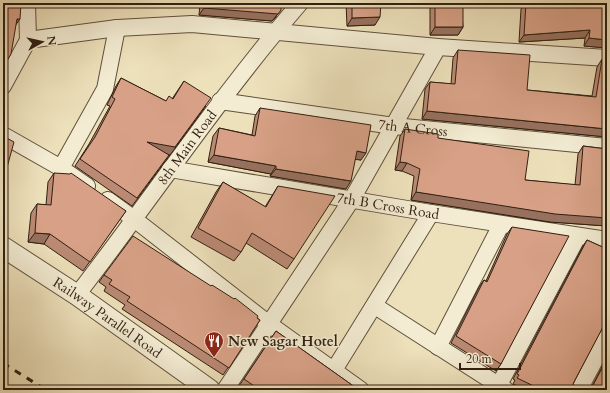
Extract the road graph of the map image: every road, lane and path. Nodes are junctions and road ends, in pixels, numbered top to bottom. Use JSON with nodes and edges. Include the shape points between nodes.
{"nodes":[{"id":1,"x":27,"y":3,"type":"edge"},
{"id":2,"x":300,"y":3,"type":"edge"},
{"id":3,"x":117,"y":28,"type":"junction"},
{"id":4,"x":276,"y":31,"type":"junction"},
{"id":5,"x":28,"y":40,"type":"junction"},
{"id":6,"x":438,"y":46,"type":"junction"},
{"id":7,"x":607,"y":58,"type":"edge"},
{"id":8,"x":3,"y":86,"type":"edge"},
{"id":9,"x":220,"y":101,"type":"junction"},
{"id":10,"x":394,"y":126,"type":"junction"},
{"id":11,"x":3,"y":135,"type":"edge"},
{"id":12,"x":607,"y":147,"type":"edge"},
{"id":13,"x":61,"y":168,"type":"junction"},
{"id":14,"x":170,"y":169,"type":"junction"},
{"id":15,"x":352,"y":199,"type":"junction"},
{"id":16,"x":431,"y":214,"type":"junction"},
{"id":17,"x":134,"y":219,"type":"junction"},
{"id":18,"x":502,"y":224,"type":"junction"},
{"id":19,"x":578,"y":236,"type":"junction"},
{"id":20,"x":607,"y":240,"type":"edge"},
{"id":21,"x":3,"y":247,"type":"edge"},
{"id":22,"x":77,"y":295,"type":"junction"},
{"id":23,"x":375,"y":306,"type":"junction"},
{"id":24,"x":269,"y":324,"type":"junction"},
{"id":25,"x":607,"y":337,"type":"edge"},
{"id":26,"x":438,"y":346,"type":"junction"},
{"id":27,"x":334,"y":370,"type":"junction"},
{"id":28,"x":503,"y":388,"type":"edge"},
{"id":29,"x":210,"y":390,"type":"edge"},
{"id":30,"x":225,"y":390,"type":"edge"},
{"id":31,"x":361,"y":390,"type":"edge"},
{"id":32,"x":579,"y":390,"type":"edge"}],
"edges":[{"from":1,"to":5,"type":"street"},
{"from":2,"to":4,"type":"street","name":"8th Main Road"},
{"from":3,"to":4,"type":"street","via":[[192,24]]},
{"from":3,"to":5,"type":"street"},
{"from":3,"to":13,"type":"street","via":[[105,89]]},
{"from":4,"to":6,"type":"street"},
{"from":4,"to":9,"type":"street","name":"8th Main Road"},
{"from":5,"to":8,"type":"street"},
{"from":6,"to":7,"type":"street"},
{"from":6,"to":10,"type":"street"},
{"from":9,"to":10,"type":"street","name":"7th A Cross"},
{"from":9,"to":14,"type":"street","name":"8th Main Road"},
{"from":10,"to":12,"type":"street","name":"7th A Cross"},
{"from":10,"to":15,"type":"street"},
{"from":11,"to":13,"type":"street"},
{"from":13,"to":17,"type":"street"},
{"from":14,"to":15,"type":"street","name":"7th B Cross Road"},
{"from":14,"to":17,"type":"street","name":"8th Main Road"},
{"from":15,"to":16,"type":"street","name":"7th B Cross Road"},
{"from":15,"to":24,"type":"street"},
{"from":16,"to":18,"type":"street","name":"7th B Cross Road"},
{"from":16,"to":23,"type":"street"},
{"from":17,"to":22,"type":"street","name":"8th Main Road"},
{"from":17,"to":24,"type":"street"},
{"from":18,"to":19,"type":"street","name":"7th B Cross Road"},
{"from":18,"to":26,"type":"street"},
{"from":19,"to":20,"type":"street","name":"7th B Cross Road"},
{"from":19,"to":28,"type":"street"},
{"from":21,"to":22,"type":"street","name":"Railway Parallel Road"},
{"from":22,"to":29,"type":"street","name":"Railway Parallel Road"},
{"from":23,"to":26,"type":"street"},
{"from":23,"to":27,"type":"street"},
{"from":24,"to":27,"type":"street"},
{"from":24,"to":30,"type":"street"},
{"from":25,"to":32,"type":"street"},
{"from":26,"to":28,"type":"street"},
{"from":27,"to":31,"type":"street"}]}
